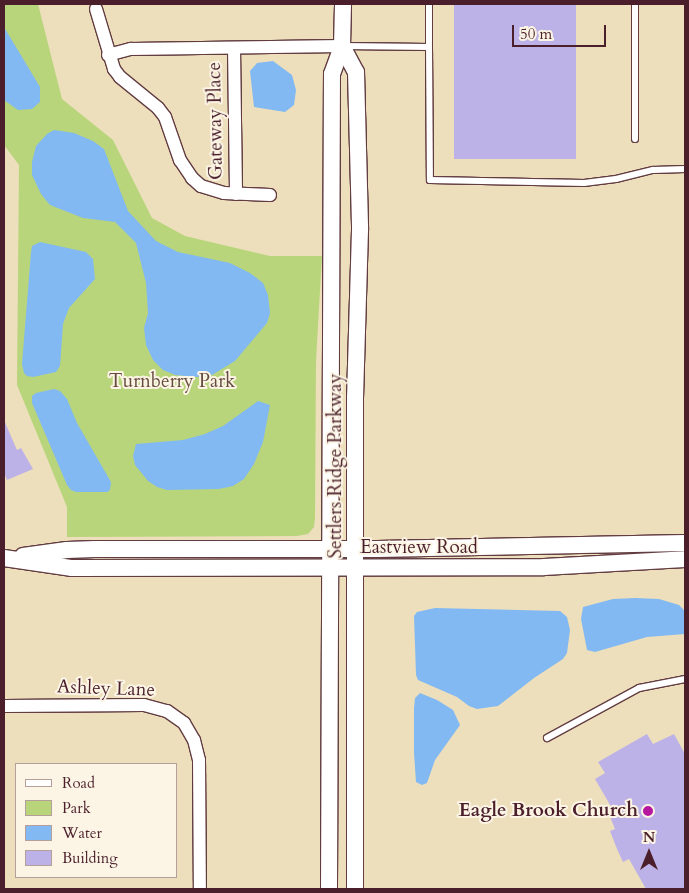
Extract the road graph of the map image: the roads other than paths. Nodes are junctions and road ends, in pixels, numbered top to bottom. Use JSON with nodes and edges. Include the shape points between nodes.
{"nodes":[{"id":1,"x":343,"y":4,"type":"edge"},
{"id":2,"x":429,"y":4,"type":"edge"},
{"id":3,"x":635,"y":4,"type":"edge"},
{"id":4,"x":96,"y":9,"type":"dead end"},
{"id":5,"x":342,"y":46,"type":"junction"},
{"id":6,"x":429,"y":47,"type":"junction"},
{"id":7,"x":234,"y":48,"type":"junction"},
{"id":8,"x":108,"y":55,"type":"junction"},
{"id":9,"x":635,"y":139,"type":"dead end"},
{"id":10,"x":685,"y":169,"type":"edge"},
{"id":11,"x":236,"y":194,"type":"junction"},
{"id":12,"x":270,"y":195,"type":"dead end"},
{"id":13,"x":685,"y":543,"type":"edge"},
{"id":14,"x":330,"y":549,"type":"junction"},
{"id":15,"x":356,"y":549,"type":"junction"},
{"id":16,"x":4,"y":558,"type":"edge"},
{"id":17,"x":685,"y":559,"type":"edge"},
{"id":18,"x":330,"y":568,"type":"junction"},
{"id":19,"x":356,"y":568,"type":"junction"},
{"id":20,"x":685,"y":679,"type":"edge"},
{"id":21,"x":4,"y":706,"type":"edge"},
{"id":22,"x":547,"y":738,"type":"dead end"},
{"id":23,"x":200,"y":889,"type":"edge"},
{"id":24,"x":329,"y":889,"type":"edge"},
{"id":25,"x":355,"y":889,"type":"edge"}],
"edges":[{"from":1,"to":5,"type":"street","name":"Settlers Ridge Parkway"},
{"from":2,"to":6,"type":"lane"},
{"from":3,"to":9,"type":"lane"},
{"from":4,"to":8,"type":"street","name":"Gateway Place"},
{"from":5,"to":6,"type":"lane"},
{"from":5,"to":7,"type":"street","name":"Gateway Place"},
{"from":5,"to":14,"type":"street","name":"Settlers Ridge Parkway","via":[[332,74]]},
{"from":5,"to":15,"type":"street","name":"Settlers Ridge Parkway","via":[[356,72],[360,230],[355,397]]},
{"from":6,"to":10,"type":"lane","via":[[430,180],[584,183],[653,170]]},
{"from":7,"to":8,"type":"street","name":"Gateway Place","via":[[131,49]]},
{"from":7,"to":11,"type":"street","name":"Gateway Place"},
{"from":8,"to":11,"type":"street","name":"Gateway Place","via":[[120,77],[162,112],[180,160],[192,178],[212,191]]},
{"from":11,"to":12,"type":"street","name":"Gateway Place"},
{"from":13,"to":15,"type":"street","name":"Eastview Road"},
{"from":14,"to":15,"type":"street","name":"Eastview Road"},
{"from":14,"to":16,"type":"street","name":"Eastview Road","via":[[67,550]]},
{"from":14,"to":18,"type":"street","name":"Settlers Ridge Parkway"},
{"from":15,"to":19,"type":"street","name":"Settlers Ridge Parkway"},
{"from":16,"to":18,"type":"street","name":"Eastview Road","via":[[72,568]]},
{"from":17,"to":19,"type":"street","name":"Eastview Road","via":[[544,567]]},
{"from":18,"to":19,"type":"street","name":"Eastview Road"},
{"from":18,"to":24,"type":"street","name":"Settlers Ridge Parkway"},
{"from":19,"to":25,"type":"street","name":"Settlers Ridge Parkway"},
{"from":20,"to":22,"type":"lane","via":[[639,688]]},
{"from":21,"to":23,"type":"street","name":"Ashley Lane","via":[[144,705],[168,711],[184,723],[194,740],[199,760]]}]}
